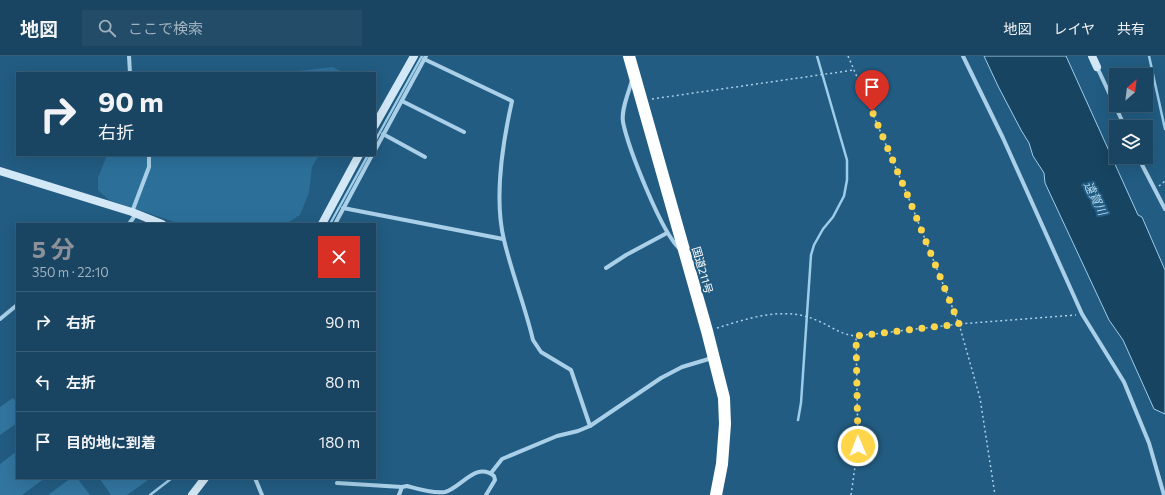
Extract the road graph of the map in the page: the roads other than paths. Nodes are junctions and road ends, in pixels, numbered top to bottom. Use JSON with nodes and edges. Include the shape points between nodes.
{"nodes":[{"id":1,"x":129,"y":56,"type":"edge"},
{"id":2,"x":414,"y":56,"type":"edge"},
{"id":3,"x":629,"y":56,"type":"edge"},
{"id":4,"x":962,"y":56,"type":"edge"},
{"id":5,"x":1092,"y":56,"type":"edge"},
{"id":6,"x":425,"y":58,"type":"edge"},
{"id":7,"x":1097,"y":66,"type":"joint"},
{"id":8,"x":634,"y":71,"type":"junction"},
{"id":9,"x":130,"y":72,"type":"edge"},
{"id":10,"x":402,"y":100,"type":"junction"},
{"id":11,"x":1122,"y":120,"type":"edge"},
{"id":12,"x":376,"y":123,"type":"edge"},
{"id":13,"x":464,"y":132,"type":"dead end"},
{"id":14,"x":383,"y":134,"type":"junction"},
{"id":15,"x":376,"y":148,"type":"edge"},
{"id":16,"x":149,"y":156,"type":"edge"},
{"id":17,"x":358,"y":156,"type":"edge"},
{"id":18,"x":371,"y":156,"type":"edge"},
{"id":19,"x":425,"y":157,"type":"dead end"},
{"id":20,"x":1142,"y":164,"type":"edge"},
{"id":21,"x":0,"y":171,"type":"edge"},
{"id":22,"x":343,"y":208,"type":"junction"},
{"id":23,"x":1165,"y":209,"type":"edge"},
{"id":24,"x":134,"y":213,"type":"junction"},
{"id":25,"x":129,"y":223,"type":"edge"},
{"id":26,"x":159,"y":223,"type":"edge"},
{"id":27,"x":323,"y":223,"type":"edge"},
{"id":28,"x":336,"y":223,"type":"edge"},
{"id":29,"x":667,"y":233,"type":"junction"},
{"id":30,"x":503,"y":239,"type":"junction"},
{"id":31,"x":685,"y":254,"type":"junction"},
{"id":32,"x":606,"y":268,"type":"dead end"},
{"id":33,"x":16,"y":306,"type":"edge"},
{"id":34,"x":0,"y":319,"type":"edge"},
{"id":35,"x":714,"y":357,"type":"junction"},
{"id":36,"x":590,"y":426,"type":"junction"},
{"id":37,"x":491,"y":473,"type":"junction"},
{"id":38,"x":204,"y":479,"type":"edge"},
{"id":39,"x":255,"y":479,"type":"edge"},
{"id":40,"x":337,"y":483,"type":"dead end"},
{"id":41,"x":402,"y":487,"type":"junction"},
{"id":42,"x":192,"y":495,"type":"edge"},
{"id":43,"x":262,"y":495,"type":"edge"},
{"id":44,"x":399,"y":495,"type":"edge"},
{"id":45,"x":486,"y":495,"type":"edge"},
{"id":46,"x":716,"y":495,"type":"edge"},
{"id":47,"x":1164,"y":495,"type":"edge"}],
"edges":[{"from":1,"to":9,"type":"street"},
{"from":2,"to":12,"type":"street"},
{"from":3,"to":8,"type":"highway","name":"国道211号"},
{"from":4,"to":47,"type":"street","via":[[1082,314],[1124,382],[1149,443]]},
{"from":5,"to":7,"type":"street"},
{"from":6,"to":10,"type":"street"},
{"from":6,"to":30,"type":"street","via":[[512,101],[506,129],[499,208]]},
{"from":7,"to":11,"type":"street"},
{"from":8,"to":29,"type":"street","via":[[623,121],[640,174]]},
{"from":8,"to":31,"type":"highway","name":"国道211号"},
{"from":10,"to":13,"type":"street"},
{"from":10,"to":14,"type":"street"},
{"from":14,"to":15,"type":"street"},
{"from":14,"to":19,"type":"street"},
{"from":16,"to":24,"type":"street","via":[[150,167]]},
{"from":17,"to":27,"type":"street"},
{"from":18,"to":22,"type":"street"},
{"from":20,"to":23,"type":"street"},
{"from":21,"to":24,"type":"street"},
{"from":22,"to":28,"type":"street"},
{"from":22,"to":30,"type":"street"},
{"from":24,"to":25,"type":"street"},
{"from":24,"to":26,"type":"street"},
{"from":29,"to":31,"type":"street"},
{"from":29,"to":32,"type":"street"},
{"from":30,"to":36,"type":"street","via":[[533,340],[541,352],[571,370]]},
{"from":31,"to":35,"type":"highway","name":"国道211号"},
{"from":33,"to":34,"type":"street"},
{"from":35,"to":36,"type":"street","via":[[682,367],[662,378]]},
{"from":35,"to":46,"type":"highway","name":"国道211号","via":[[724,398],[725,424],[722,464]]},
{"from":36,"to":37,"type":"street","via":[[556,436],[502,459]]},
{"from":37,"to":41,"type":"street","via":[[475,473],[452,489],[443,492]]},
{"from":37,"to":45,"type":"street","via":[[495,480]]},
{"from":38,"to":42,"type":"street"},
{"from":39,"to":43,"type":"street"},
{"from":40,"to":41,"type":"street"},
{"from":41,"to":44,"type":"street"}]}
